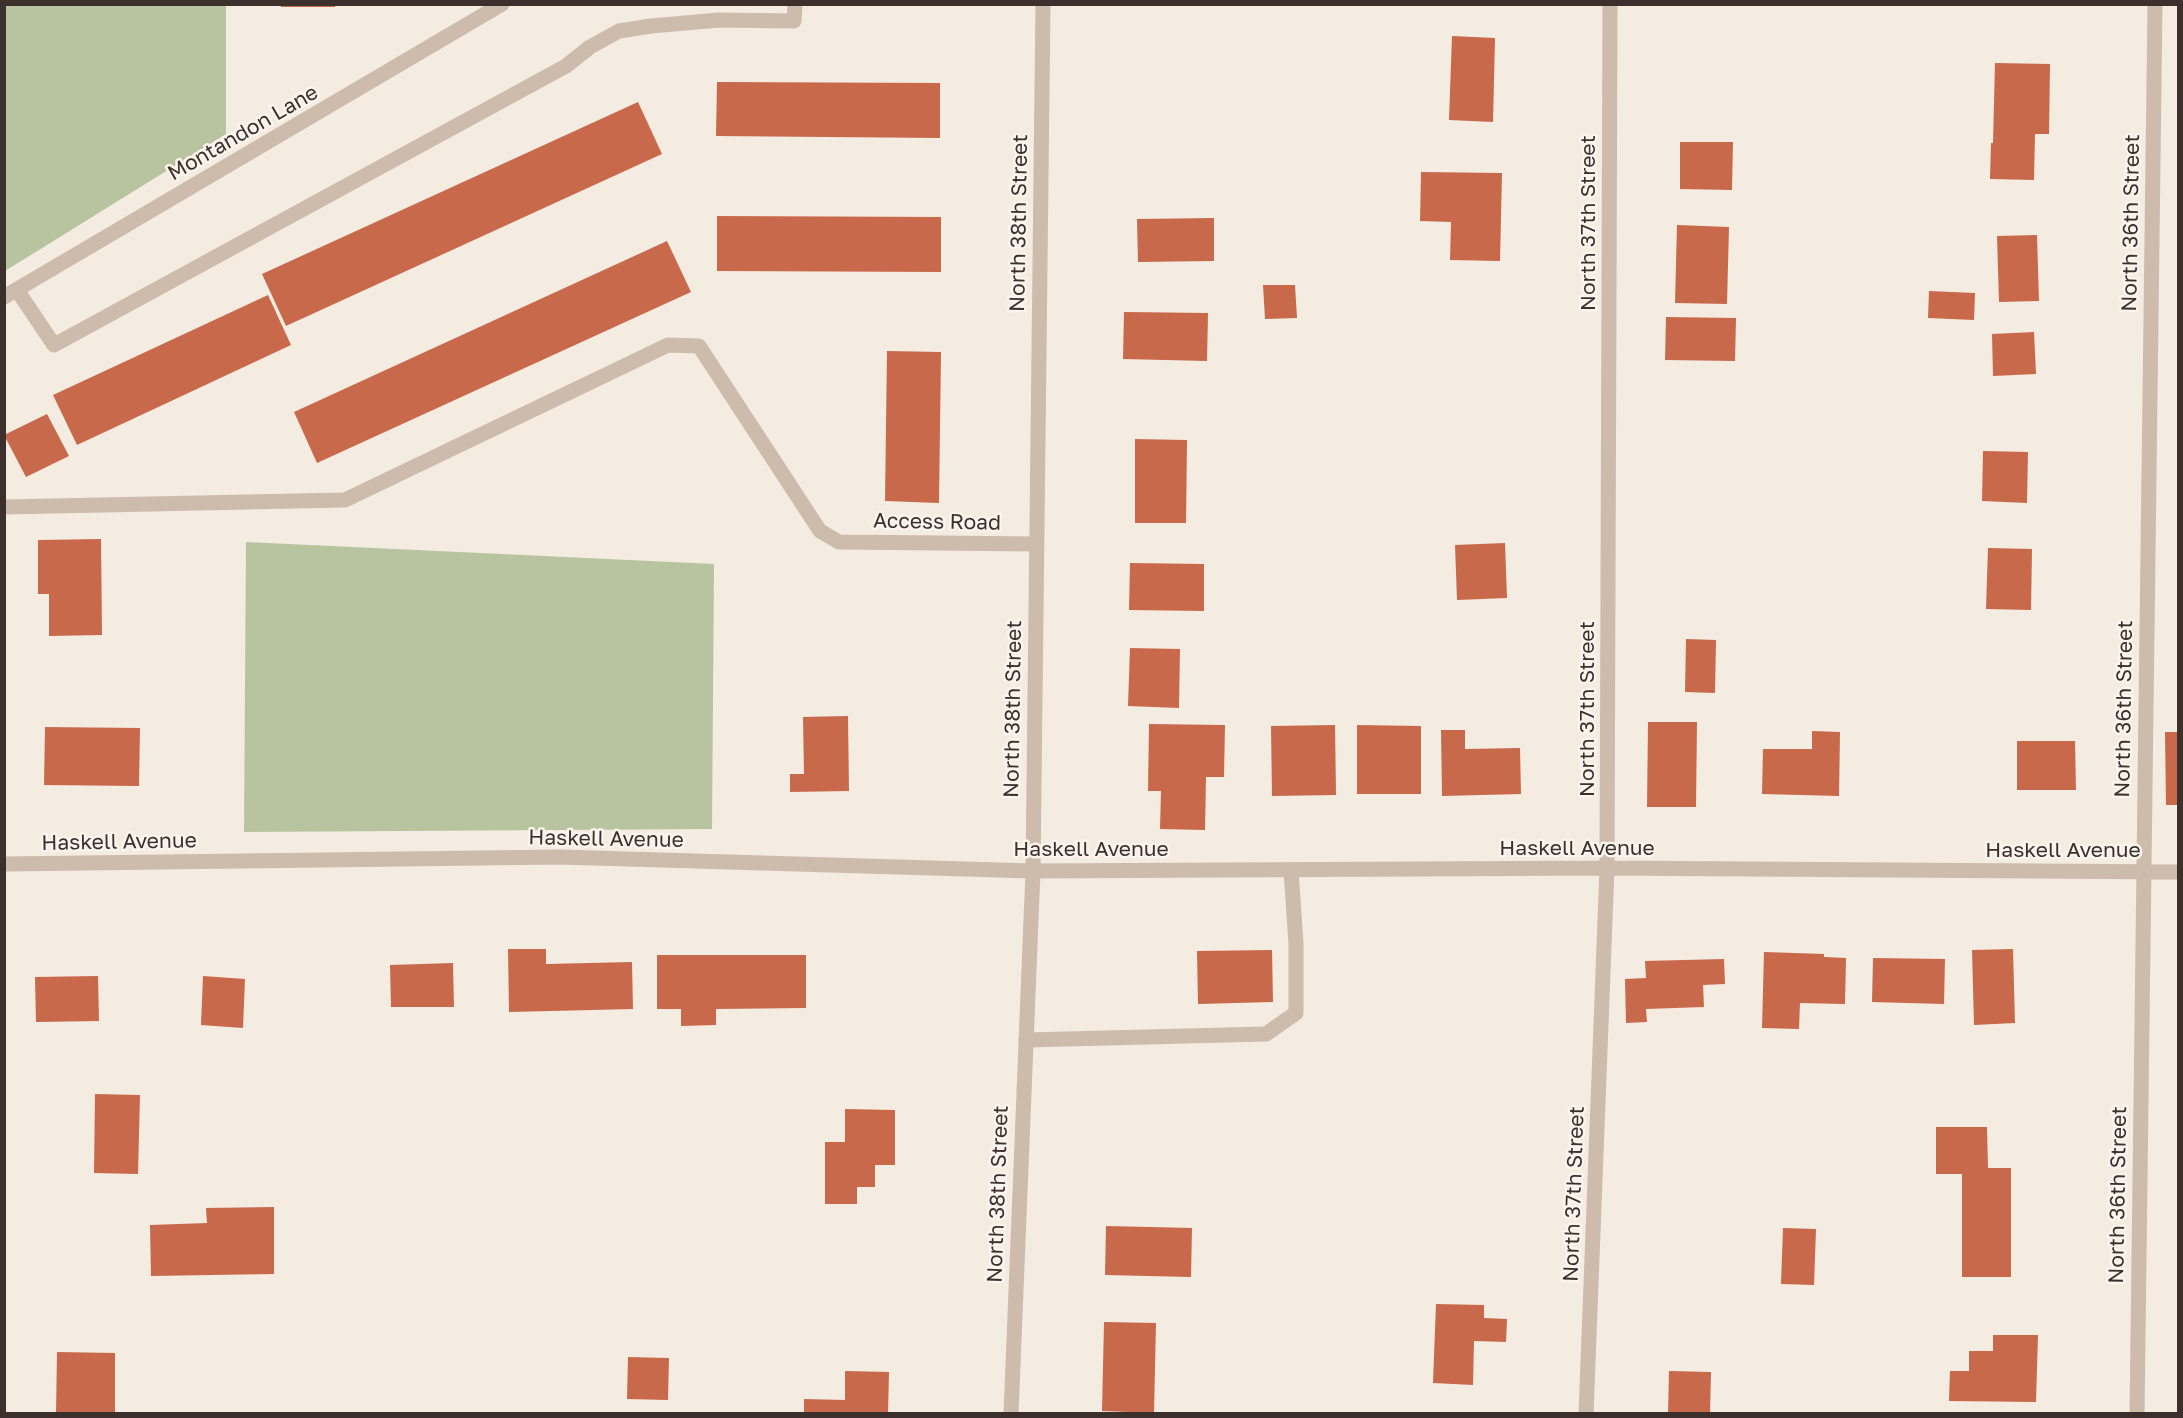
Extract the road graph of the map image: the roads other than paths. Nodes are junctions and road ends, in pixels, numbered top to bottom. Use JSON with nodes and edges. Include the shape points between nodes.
{"nodes":[{"id":1,"x":502,"y":4,"type":"edge"},
{"id":2,"x":795,"y":4,"type":"edge"},
{"id":3,"x":1043,"y":4,"type":"edge"},
{"id":4,"x":1610,"y":4,"type":"edge"},
{"id":5,"x":2155,"y":4,"type":"edge"},
{"id":6,"x":11,"y":293,"type":"edge"},
{"id":7,"x":4,"y":507,"type":"edge"},
{"id":8,"x":1036,"y":544,"type":"junction"},
{"id":9,"x":4,"y":864,"type":"edge"},
{"id":10,"x":1607,"y":868,"type":"junction"},
{"id":11,"x":1291,"y":870,"type":"junction"},
{"id":12,"x":1033,"y":871,"type":"junction"},
{"id":13,"x":2143,"y":872,"type":"junction"},
{"id":14,"x":2178,"y":872,"type":"edge"},
{"id":15,"x":1026,"y":1040,"type":"junction"},
{"id":16,"x":1011,"y":1413,"type":"edge"},
{"id":17,"x":1586,"y":1413,"type":"edge"},
{"id":18,"x":2137,"y":1413,"type":"edge"}],
"edges":[{"from":1,"to":6,"type":"street","name":"Montandon Lane"},
{"from":2,"to":6,"type":"street","via":[[794,21],[719,20],[619,31],[566,66],[54,345]]},
{"from":3,"to":8,"type":"street","name":"North 38th Street"},
{"from":4,"to":10,"type":"street","name":"North 37th Street"},
{"from":5,"to":13,"type":"street","name":"North 36th Street"},
{"from":7,"to":8,"type":"street","name":"Access Road","via":[[345,500],[668,345],[699,346],[820,531],[839,542]]},
{"from":8,"to":12,"type":"street","name":"North 38th Street"},
{"from":9,"to":12,"type":"street","name":"Haskell Avenue","via":[[560,857]]},
{"from":10,"to":11,"type":"street","name":"Haskell Avenue"},
{"from":10,"to":13,"type":"street","name":"Haskell Avenue"},
{"from":10,"to":17,"type":"street","name":"North 37th Street"},
{"from":11,"to":12,"type":"street","name":"Haskell Avenue"},
{"from":11,"to":15,"type":"street","via":[[1296,1014],[1266,1034]]},
{"from":12,"to":15,"type":"street","name":"North 38th Street"},
{"from":13,"to":14,"type":"street","name":"Haskell Avenue"},
{"from":13,"to":18,"type":"street","name":"North 36th Street"},
{"from":15,"to":16,"type":"street","name":"North 38th Street"}]}
